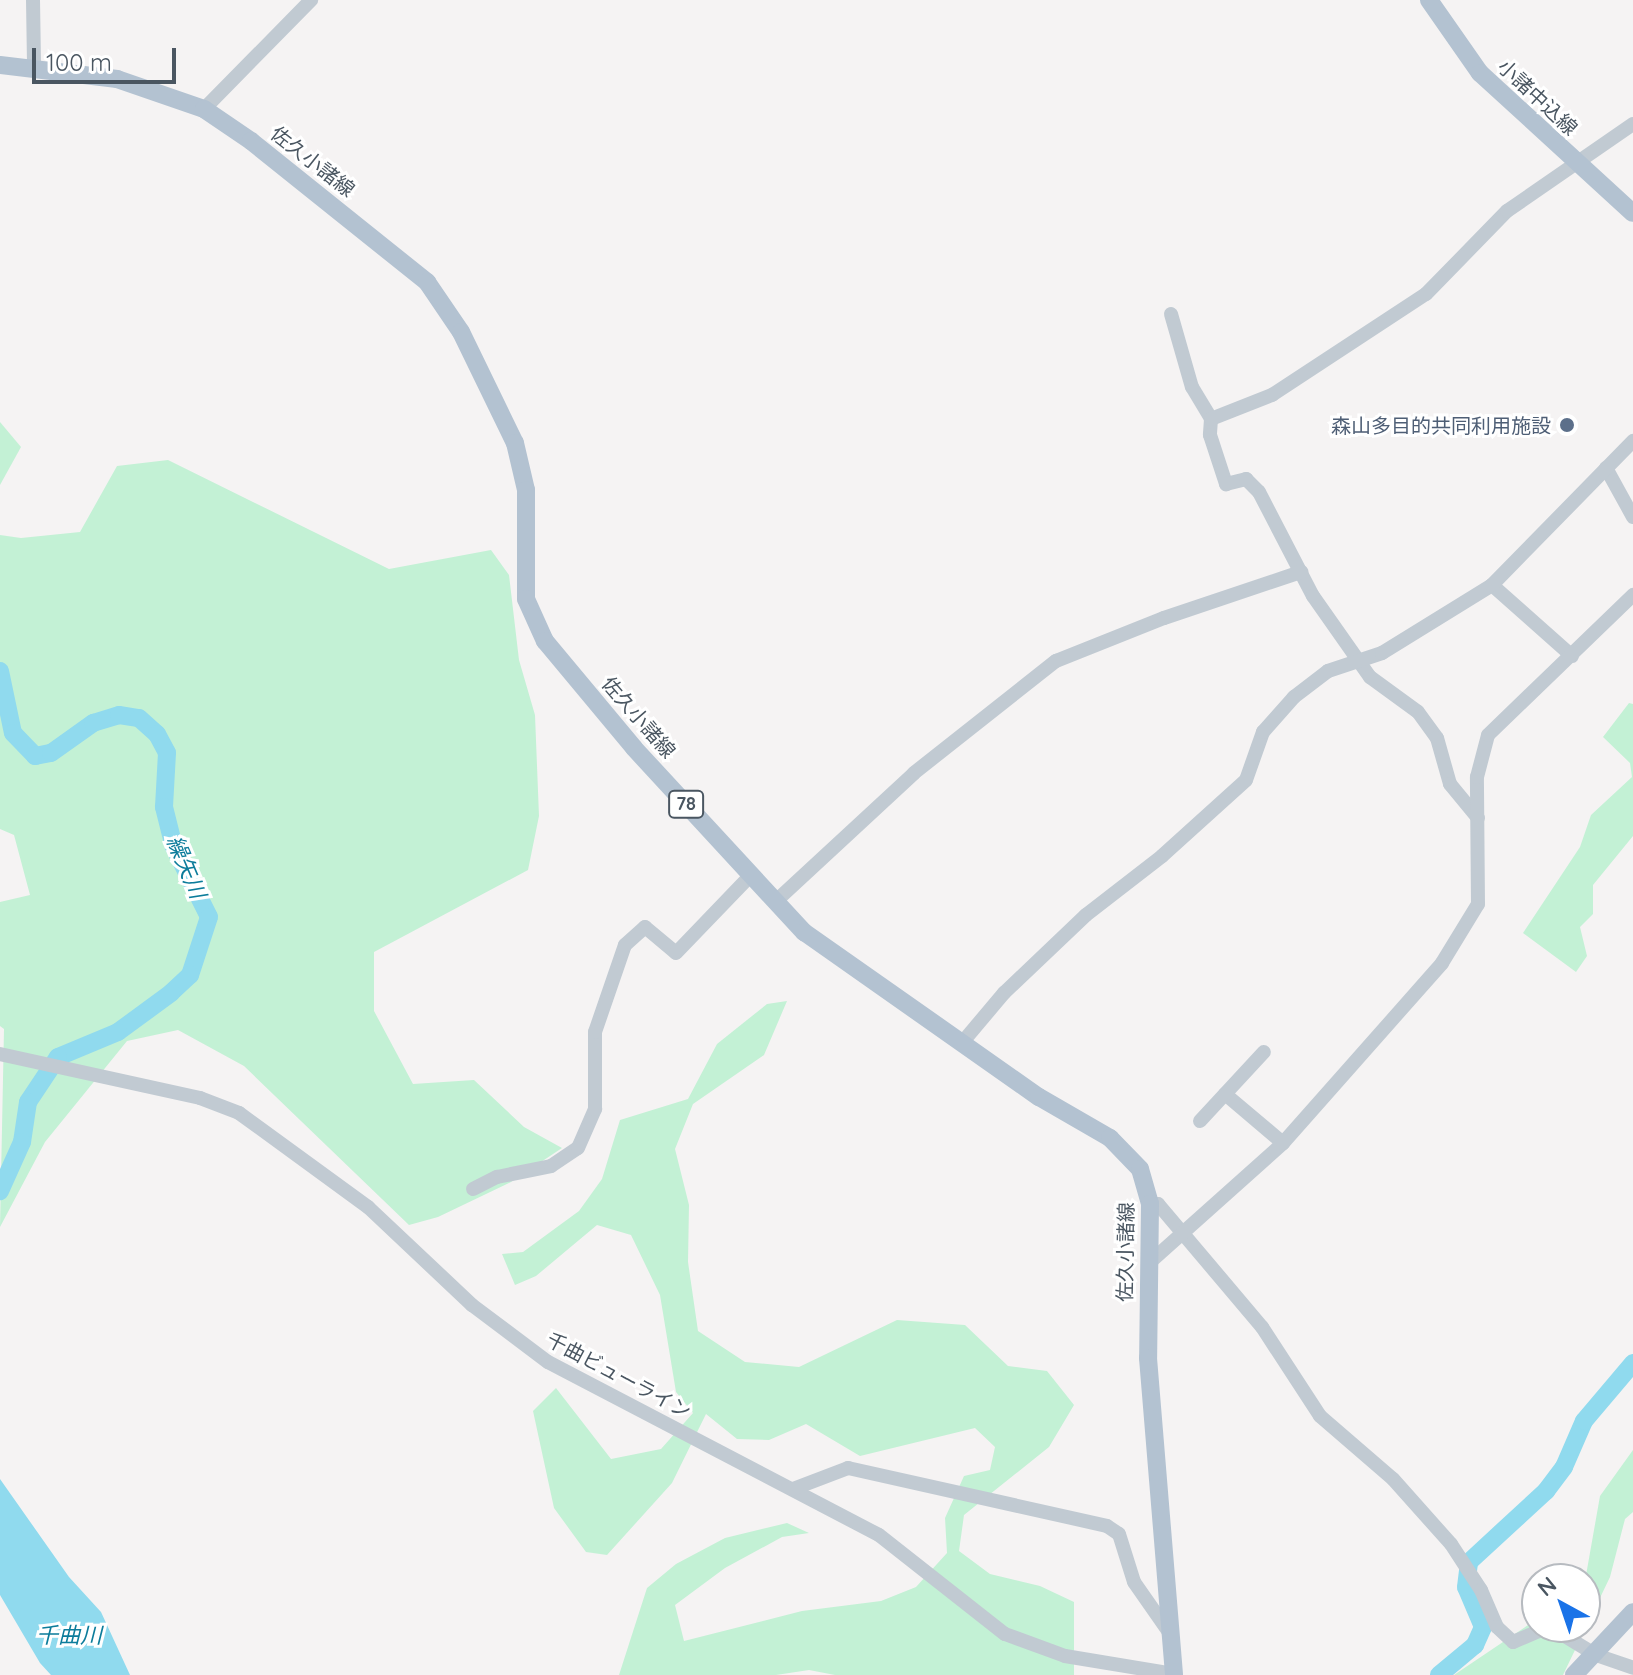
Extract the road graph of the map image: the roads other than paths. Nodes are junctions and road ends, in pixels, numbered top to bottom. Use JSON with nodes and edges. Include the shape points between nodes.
{"nodes":[{"id":1,"x":33,"y":0,"type":"edge"},
{"id":2,"x":311,"y":0,"type":"edge"},
{"id":3,"x":1429,"y":0,"type":"edge"},
{"id":4,"x":0,"y":65,"type":"edge"},
{"id":5,"x":34,"y":67,"type":"junction"},
{"id":6,"x":204,"y":109,"type":"junction"},
{"id":7,"x":1633,"y":124,"type":"edge"},
{"id":8,"x":1576,"y":164,"type":"junction"},
{"id":9,"x":1633,"y":213,"type":"edge"},
{"id":10,"x":1171,"y":314,"type":"dead end"},
{"id":11,"x":1211,"y":419,"type":"junction"},
{"id":12,"x":1633,"y":441,"type":"edge"},
{"id":13,"x":1606,"y":468,"type":"junction"},
{"id":14,"x":1633,"y":517,"type":"edge"},
{"id":15,"x":1301,"y":572,"type":"junction"},
{"id":16,"x":1492,"y":585,"type":"junction"},
{"id":17,"x":1633,"y":595,"type":"edge"},
{"id":18,"x":1572,"y":656,"type":"junction"},
{"id":19,"x":1357,"y":662,"type":"junction"},
{"id":20,"x":1478,"y":818,"type":"junction"},
{"id":21,"x":751,"y":875,"type":"junction"},
{"id":22,"x":776,"y":901,"type":"junction"},
{"id":23,"x":961,"y":1044,"type":"junction"},
{"id":24,"x":1264,"y":1052,"type":"dead end"},
{"id":25,"x":0,"y":1054,"type":"edge"},
{"id":26,"x":1225,"y":1094,"type":"junction"},
{"id":27,"x":1200,"y":1121,"type":"dead end"},
{"id":28,"x":1283,"y":1143,"type":"junction"},
{"id":29,"x":473,"y":1189,"type":"dead end"},
{"id":30,"x":1150,"y":1204,"type":"junction"},
{"id":31,"x":1183,"y":1234,"type":"junction"},
{"id":32,"x":1149,"y":1263,"type":"junction"},
{"id":33,"x":793,"y":1489,"type":"junction"},
{"id":34,"x":1633,"y":1612,"type":"edge"},
{"id":35,"x":1171,"y":1635,"type":"junction"},
{"id":36,"x":1521,"y":1639,"type":"edge"},
{"id":37,"x":1576,"y":1643,"type":"edge"},
{"id":38,"x":1596,"y":1655,"type":"junction"},
{"id":39,"x":1633,"y":1668,"type":"edge"},
{"id":40,"x":1177,"y":1675,"type":"edge"},
{"id":41,"x":1574,"y":1675,"type":"edge"}],
"edges":[{"from":1,"to":5,"type":"street"},
{"from":2,"to":6,"type":"street"},
{"from":3,"to":8,"type":"main road","name":"小諸中込線","via":[[1480,73]]},
{"from":4,"to":5,"type":"main road","name":"佐久小諸線","number":"78"},
{"from":5,"to":6,"type":"main road","name":"佐久小諸線","number":"78","via":[[144,86]]},
{"from":6,"to":21,"type":"main road","name":"佐久小諸線","number":"78","via":[[399,257],[446,307],[501,405],[515,443],[526,490],[525,578],[532,621],[634,748]]},
{"from":7,"to":8,"type":"street"},
{"from":8,"to":9,"type":"main road","name":"小諸中込線"},
{"from":8,"to":11,"type":"street","via":[[1507,211],[1426,294],[1272,395]]},
{"from":10,"to":11,"type":"street","via":[[1192,387]]},
{"from":11,"to":15,"type":"street","via":[[1210,435],[1226,484],[1246,479],[1259,492]]},
{"from":12,"to":13,"type":"street"},
{"from":13,"to":14,"type":"street"},
{"from":13,"to":16,"type":"street"},
{"from":15,"to":19,"type":"street"},
{"from":15,"to":22,"type":"street","via":[[1056,661],[914,773]]},
{"from":16,"to":18,"type":"street"},
{"from":16,"to":19,"type":"street","via":[[1382,653]]},
{"from":17,"to":18,"type":"street"},
{"from":18,"to":20,"type":"street","via":[[1488,735],[1478,761]]},
{"from":19,"to":20,"type":"street","via":[[1381,688],[1418,712],[1437,738],[1450,784]]},
{"from":19,"to":23,"type":"street","via":[[1328,671],[1294,697],[1263,732],[1246,780],[1086,915],[1004,993]]},
{"from":20,"to":28,"type":"street","via":[[1478,904],[1458,940]]},
{"from":21,"to":22,"type":"main road","name":"佐久小諸線","number":"78"},
{"from":21,"to":29,"type":"street","via":[[676,953],[645,927],[625,945],[595,1032],[595,1109],[578,1148],[551,1166],[497,1177]]},
{"from":22,"to":23,"type":"main road","name":"佐久小諸線","number":"78","via":[[831,954]]},
{"from":23,"to":30,"type":"main road","name":"佐久小諸線","number":"78","via":[[1126,1151],[1140,1169]]},
{"from":24,"to":26,"type":"street"},
{"from":25,"to":33,"type":"street","name":"千曲ビューライン","via":[[200,1098],[265,1128],[368,1207],[501,1329],[548,1362]]},
{"from":26,"to":27,"type":"street"},
{"from":26,"to":28,"type":"street"},
{"from":28,"to":31,"type":"street"},
{"from":30,"to":31,"type":"street","via":[[1158,1204]]},
{"from":30,"to":32,"type":"main road","name":"佐久小諸線","number":"78"},
{"from":31,"to":32,"type":"street"},
{"from":31,"to":36,"type":"street","via":[[1262,1327],[1320,1416],[1393,1479],[1451,1544],[1497,1627],[1513,1642]]},
{"from":32,"to":35,"type":"main road","name":"佐久小諸線","number":"78","via":[[1148,1358]]},
{"from":33,"to":35,"type":"street","via":[[848,1468],[1107,1526],[1119,1534],[1134,1582]]},
{"from":33,"to":40,"type":"street","name":"千曲ビューライン","via":[[879,1535],[974,1612],[1032,1647]]},
{"from":34,"to":38,"type":"main road"},
{"from":35,"to":40,"type":"main road","name":"佐久小諸線","number":"78"},
{"from":37,"to":38,"type":"street"},
{"from":38,"to":39,"type":"street"},
{"from":38,"to":41,"type":"main road"}]}
